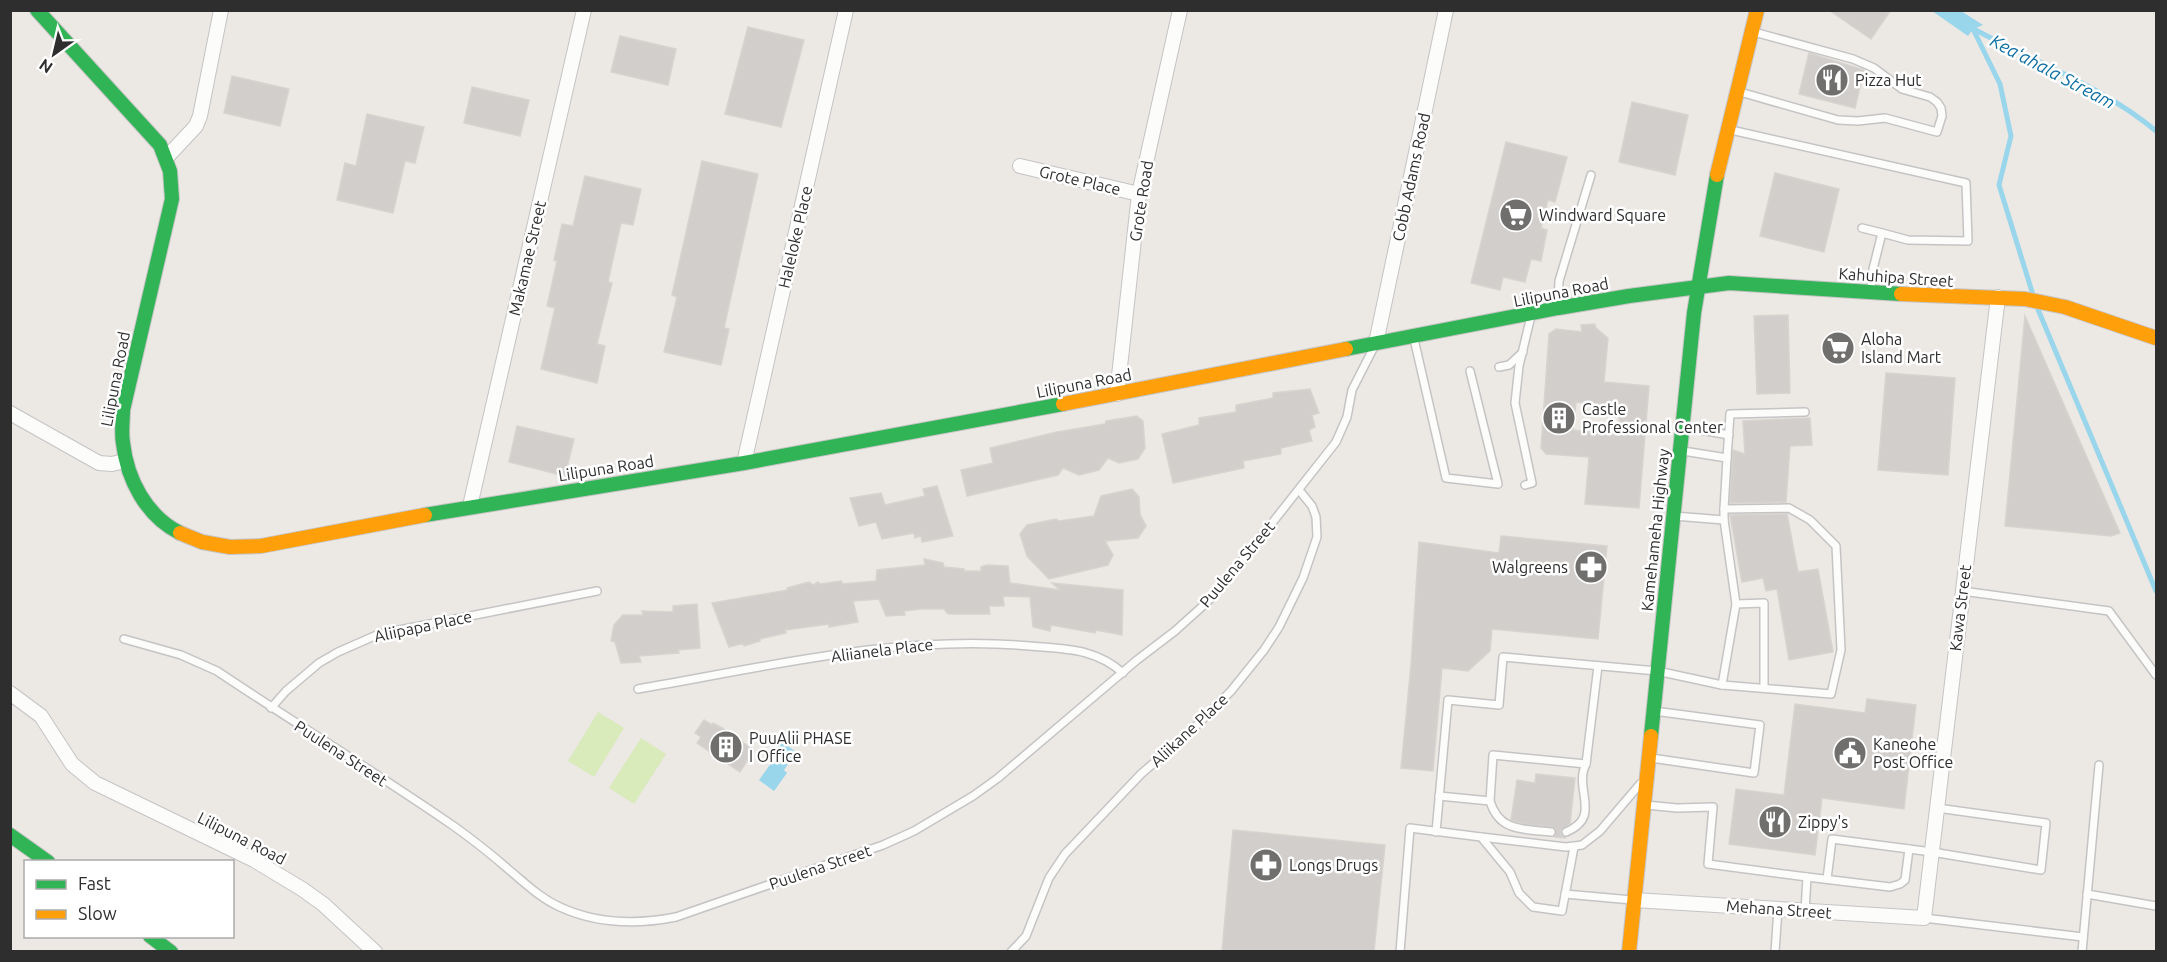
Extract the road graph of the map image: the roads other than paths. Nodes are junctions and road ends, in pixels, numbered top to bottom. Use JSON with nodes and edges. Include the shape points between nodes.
{"nodes":[{"id":1,"x":37,"y":10,"type":"edge"},
{"id":2,"x":221,"y":10,"type":"edge"},
{"id":3,"x":584,"y":10,"type":"edge"},
{"id":4,"x":846,"y":10,"type":"edge"},
{"id":5,"x":1180,"y":10,"type":"edge"},
{"id":6,"x":1446,"y":10,"type":"edge"},
{"id":7,"x":1757,"y":10,"type":"edge"},
{"id":8,"x":1752,"y":32,"type":"junction"},
{"id":9,"x":1738,"y":91,"type":"junction"},
{"id":10,"x":1728,"y":130,"type":"junction"},
{"id":11,"x":166,"y":158,"type":"junction"},
{"id":12,"x":1020,"y":166,"type":"dead end"},
{"id":13,"x":1591,"y":175,"type":"dead end"},
{"id":14,"x":1139,"y":194,"type":"junction"},
{"id":15,"x":1862,"y":228,"type":"dead end"},
{"id":16,"x":1882,"y":233,"type":"junction"},
{"id":17,"x":1697,"y":288,"type":"junction"},
{"id":18,"x":1870,"y":292,"type":"junction"},
{"id":19,"x":1629,"y":296,"type":"joint"},
{"id":20,"x":1998,"y":297,"type":"junction"},
{"id":21,"x":1558,"y":308,"type":"junction"},
{"id":22,"x":1532,"y":314,"type":"junction"},
{"id":23,"x":1413,"y":336,"type":"junction"},
{"id":24,"x":2157,"y":338,"type":"edge"},
{"id":25,"x":1376,"y":343,"type":"junction"},
{"id":26,"x":1523,"y":352,"type":"junction"},
{"id":27,"x":1499,"y":367,"type":"dead end"},
{"id":28,"x":1470,"y":371,"type":"dead end"},
{"id":29,"x":1117,"y":394,"type":"junction"},
{"id":30,"x":1805,"y":412,"type":"dead end"},
{"id":31,"x":10,"y":413,"type":"edge"},
{"id":32,"x":1682,"y":426,"type":"junction"},
{"id":33,"x":1728,"y":435,"type":"junction"},
{"id":34,"x":1679,"y":451,"type":"junction"},
{"id":35,"x":1727,"y":458,"type":"junction"},
{"id":36,"x":124,"y":461,"type":"junction"},
{"id":37,"x":744,"y":463,"type":"junction"},
{"id":38,"x":1525,"y":485,"type":"dead end"},
{"id":39,"x":1299,"y":490,"type":"junction"},
{"id":40,"x":470,"y":506,"type":"junction"},
{"id":41,"x":1724,"y":509,"type":"junction"},
{"id":42,"x":1673,"y":516,"type":"junction"},
{"id":43,"x":1724,"y":520,"type":"junction"},
{"id":44,"x":597,"y":591,"type":"dead end"},
{"id":45,"x":1962,"y":591,"type":"junction"},
{"id":46,"x":1736,"y":604,"type":"junction"},
{"id":47,"x":124,"y":639,"type":"dead end"},
{"id":48,"x":1598,"y":666,"type":"junction"},
{"id":49,"x":1657,"y":671,"type":"junction"},
{"id":50,"x":1123,"y":673,"type":"junction"},
{"id":51,"x":2157,"y":675,"type":"edge"},
{"id":52,"x":1722,"y":685,"type":"junction"},
{"id":53,"x":1764,"y":688,"type":"junction"},
{"id":54,"x":638,"y":689,"type":"dead end"},
{"id":55,"x":10,"y":693,"type":"edge"},
{"id":56,"x":271,"y":708,"type":"junction"},
{"id":57,"x":1653,"y":711,"type":"junction"},
{"id":58,"x":1648,"y":758,"type":"junction"},
{"id":59,"x":1586,"y":764,"type":"junction"},
{"id":60,"x":2099,"y":765,"type":"dead end"},
{"id":61,"x":1646,"y":777,"type":"junction"},
{"id":62,"x":1439,"y":796,"type":"junction"},
{"id":63,"x":1490,"y":801,"type":"junction"},
{"id":64,"x":1644,"y":805,"type":"junction"},
{"id":65,"x":1937,"y":808,"type":"junction"},
{"id":66,"x":1436,"y":832,"type":"junction"},
{"id":67,"x":1551,"y":832,"type":"dead end"},
{"id":68,"x":1566,"y":832,"type":"dead end"},
{"id":69,"x":10,"y":835,"type":"edge"},
{"id":70,"x":1481,"y":837,"type":"junction"},
{"id":71,"x":1574,"y":847,"type":"junction"},
{"id":72,"x":1909,"y":849,"type":"junction"},
{"id":73,"x":1932,"y":852,"type":"junction"},
{"id":74,"x":47,"y":860,"type":"edge"},
{"id":75,"x":1807,"y":877,"type":"junction"},
{"id":76,"x":1827,"y":879,"type":"junction"},
{"id":77,"x":1565,"y":894,"type":"junction"},
{"id":78,"x":2087,"y":894,"type":"junction"},
{"id":79,"x":1634,"y":900,"type":"junction"},
{"id":80,"x":2157,"y":906,"type":"edge"},
{"id":81,"x":1778,"y":909,"type":"junction"},
{"id":82,"x":1805,"y":911,"type":"junction"},
{"id":83,"x":1924,"y":918,"type":"junction"},
{"id":84,"x":2083,"y":937,"type":"junction"},
{"id":85,"x":153,"y":938,"type":"edge"},
{"id":86,"x":171,"y":951,"type":"edge"},
{"id":87,"x":375,"y":951,"type":"edge"},
{"id":88,"x":1011,"y":951,"type":"edge"},
{"id":89,"x":1400,"y":951,"type":"edge"},
{"id":90,"x":1629,"y":951,"type":"edge"},
{"id":91,"x":1775,"y":951,"type":"edge"},
{"id":92,"x":2082,"y":951,"type":"edge"}],
"edges":[{"from":1,"to":11,"type":"street","name":"Lilipuna Road","via":[[152,134]]},
{"from":2,"to":11,"type":"street","via":[[200,116],[196,126]]},
{"from":3,"to":40,"type":"street","name":"Makamae Street"},
{"from":4,"to":37,"type":"street","name":"Haleloke Place"},
{"from":5,"to":14,"type":"street","name":"Grote Road"},
{"from":6,"to":25,"type":"street","name":"Cobb Adams Road"},
{"from":7,"to":8,"type":"street","name":"Kamehameha Highway"},
{"from":8,"to":9,"type":"street","name":"Kamehameha Highway"},
{"from":8,"to":9,"type":"lane","via":[[1853,58],[1902,89],[1930,97],[1941,108],[1942,116],[1937,132],[1885,118],[1838,120]]},
{"from":9,"to":10,"type":"street","name":"Kamehameha Highway"},
{"from":10,"to":16,"type":"lane","via":[[1966,183],[1968,241],[1908,240]]},
{"from":10,"to":17,"type":"street","name":"Kamehameha Highway"},
{"from":11,"to":36,"type":"street","name":"Lilipuna Road","via":[[172,199],[123,410],[120,427]]},
{"from":12,"to":14,"type":"street","name":"Grote Place"},
{"from":13,"to":21,"type":"lane","via":[[1558,280]]},
{"from":14,"to":29,"type":"street","name":"Grote Road"},
{"from":15,"to":16,"type":"lane"},
{"from":16,"to":18,"type":"lane"},
{"from":17,"to":18,"type":"street","name":"Kahuhipa Street","via":[[1729,283]]},
{"from":17,"to":19,"type":"street","name":"Kahuhipa Street"},
{"from":17,"to":32,"type":"street","name":"Kamehameha Highway"},
{"from":18,"to":20,"type":"street","name":"Kahuhipa Street"},
{"from":19,"to":21,"type":"street","name":"Lilipuna Road"},
{"from":20,"to":24,"type":"street","name":"Kahuhipa Street","via":[[2065,307]]},
{"from":20,"to":45,"type":"street","name":"Kawa Street"},
{"from":21,"to":22,"type":"street","name":"Lilipuna Road"},
{"from":22,"to":23,"type":"street","name":"Lilipuna Road"},
{"from":22,"to":26,"type":"lane"},
{"from":23,"to":25,"type":"street","name":"Lilipuna Road"},
{"from":23,"to":28,"type":"lane","via":[[1446,478],[1498,484]]},
{"from":25,"to":29,"type":"street","name":"Lilipuna Road"},
{"from":25,"to":39,"type":"lane","name":"Puulena Street","via":[[1352,390],[1347,417],[1336,442]]},
{"from":26,"to":27,"type":"lane","via":[[1509,365]]},
{"from":26,"to":38,"type":"lane","via":[[1515,403],[1532,483]]},
{"from":29,"to":37,"type":"street","name":"Lilipuna Road"},
{"from":30,"to":33,"type":"lane","via":[[1730,414]]},
{"from":31,"to":36,"type":"street","via":[[99,462]]},
{"from":32,"to":33,"type":"lane"},
{"from":32,"to":34,"type":"street","name":"Kamehameha Highway"},
{"from":33,"to":35,"type":"lane"},
{"from":34,"to":35,"type":"lane"},
{"from":34,"to":42,"type":"street","name":"Kamehameha Highway"},
{"from":35,"to":41,"type":"lane"},
{"from":36,"to":40,"type":"street","name":"Lilipuna Road","via":[[137,492],[158,519],[185,537],[214,547],[261,546]]},
{"from":37,"to":40,"type":"street","name":"Lilipuna Road"},
{"from":39,"to":50,"type":"lane","name":"Puulena Street","via":[[1205,604]]},
{"from":39,"to":88,"type":"lane","name":"Aliikane Place","via":[[1312,506],[1317,537],[1303,578],[1279,627],[1231,691],[1141,774],[1065,854],[1049,878],[1026,936]]},
{"from":41,"to":43,"type":"lane"},
{"from":41,"to":53,"type":"lane","via":[[1789,508],[1810,520],[1836,546],[1841,650],[1831,694]]},
{"from":42,"to":43,"type":"lane"},
{"from":42,"to":49,"type":"street","name":"Kamehameha Highway"},
{"from":43,"to":46,"type":"lane"},
{"from":44,"to":56,"type":"lane","name":"Aliipapa Place","via":[[379,634],[319,663]]},
{"from":45,"to":51,"type":"lane","via":[[2109,611]]},
{"from":45,"to":65,"type":"street","name":"Kawa Street"},
{"from":46,"to":52,"type":"lane"},
{"from":46,"to":53,"type":"lane","via":[[1764,603]]},
{"from":47,"to":56,"type":"lane","name":"Puulena Street","via":[[200,662]]},
{"from":48,"to":49,"type":"lane"},
{"from":48,"to":59,"type":"lane"},
{"from":48,"to":62,"type":"lane","via":[[1503,657],[1499,705],[1448,700]]},
{"from":49,"to":52,"type":"lane"},
{"from":49,"to":57,"type":"street","name":"Kamehameha Highway"},
{"from":50,"to":54,"type":"lane","name":"Aliianela Place","via":[[1110,661],[1076,650],[1001,643],[938,643],[876,648]]},
{"from":50,"to":56,"type":"lane","name":"Puulena Street","via":[[998,778],[914,831],[676,917],[636,922],[596,919],[543,898],[454,826]]},
{"from":52,"to":53,"type":"lane"},
{"from":55,"to":87,"type":"street","name":"Lilipuna Road","via":[[40,716],[82,774],[278,874],[323,904]]},
{"from":57,"to":58,"type":"street","name":"Kamehameha Highway"},
{"from":57,"to":58,"type":"lane","via":[[1760,725],[1754,773]]},
{"from":58,"to":61,"type":"street","name":"Kamehameha Highway"},
{"from":59,"to":63,"type":"lane","via":[[1493,755]]},
{"from":59,"to":68,"type":"lane","via":[[1581,780],[1587,808],[1574,829]]},
{"from":60,"to":78,"type":"lane"},
{"from":61,"to":64,"type":"street","name":"Kamehameha Highway"},
{"from":61,"to":71,"type":"lane","via":[[1600,831]]},
{"from":62,"to":63,"type":"lane"},
{"from":62,"to":66,"type":"lane"},
{"from":63,"to":67,"type":"lane","via":[[1496,817],[1510,827]]},
{"from":64,"to":75,"type":"lane","via":[[1713,807],[1708,864]]},
{"from":64,"to":79,"type":"street","name":"Kamehameha Highway"},
{"from":65,"to":73,"type":"street","name":"Kawa Street"},
{"from":65,"to":73,"type":"lane","via":[[2046,823],[2041,870]]},
{"from":66,"to":70,"type":"lane"},
{"from":66,"to":89,"type":"lane","via":[[1410,828]]},
{"from":69,"to":74,"type":"street"},
{"from":70,"to":71,"type":"lane"},
{"from":70,"to":77,"type":"lane","via":[[1533,907],[1562,911]]},
{"from":71,"to":77,"type":"lane"},
{"from":72,"to":73,"type":"lane"},
{"from":72,"to":76,"type":"lane","via":[[1905,879],[1900,884]]},
{"from":72,"to":76,"type":"lane","via":[[1832,838]]},
{"from":73,"to":83,"type":"street","name":"Kawa Street"},
{"from":75,"to":76,"type":"lane"},
{"from":75,"to":82,"type":"lane"},
{"from":77,"to":79,"type":"lane"},
{"from":78,"to":80,"type":"lane"},
{"from":78,"to":84,"type":"lane"},
{"from":79,"to":81,"type":"street","name":"Mehana Street"},
{"from":79,"to":90,"type":"street","name":"Kamehameha Highway"},
{"from":81,"to":82,"type":"street","name":"Mehana Street"},
{"from":81,"to":91,"type":"lane"},
{"from":82,"to":83,"type":"street","name":"Mehana Street"},
{"from":83,"to":84,"type":"lane"},
{"from":84,"to":92,"type":"lane"},
{"from":85,"to":86,"type":"street"}]}
